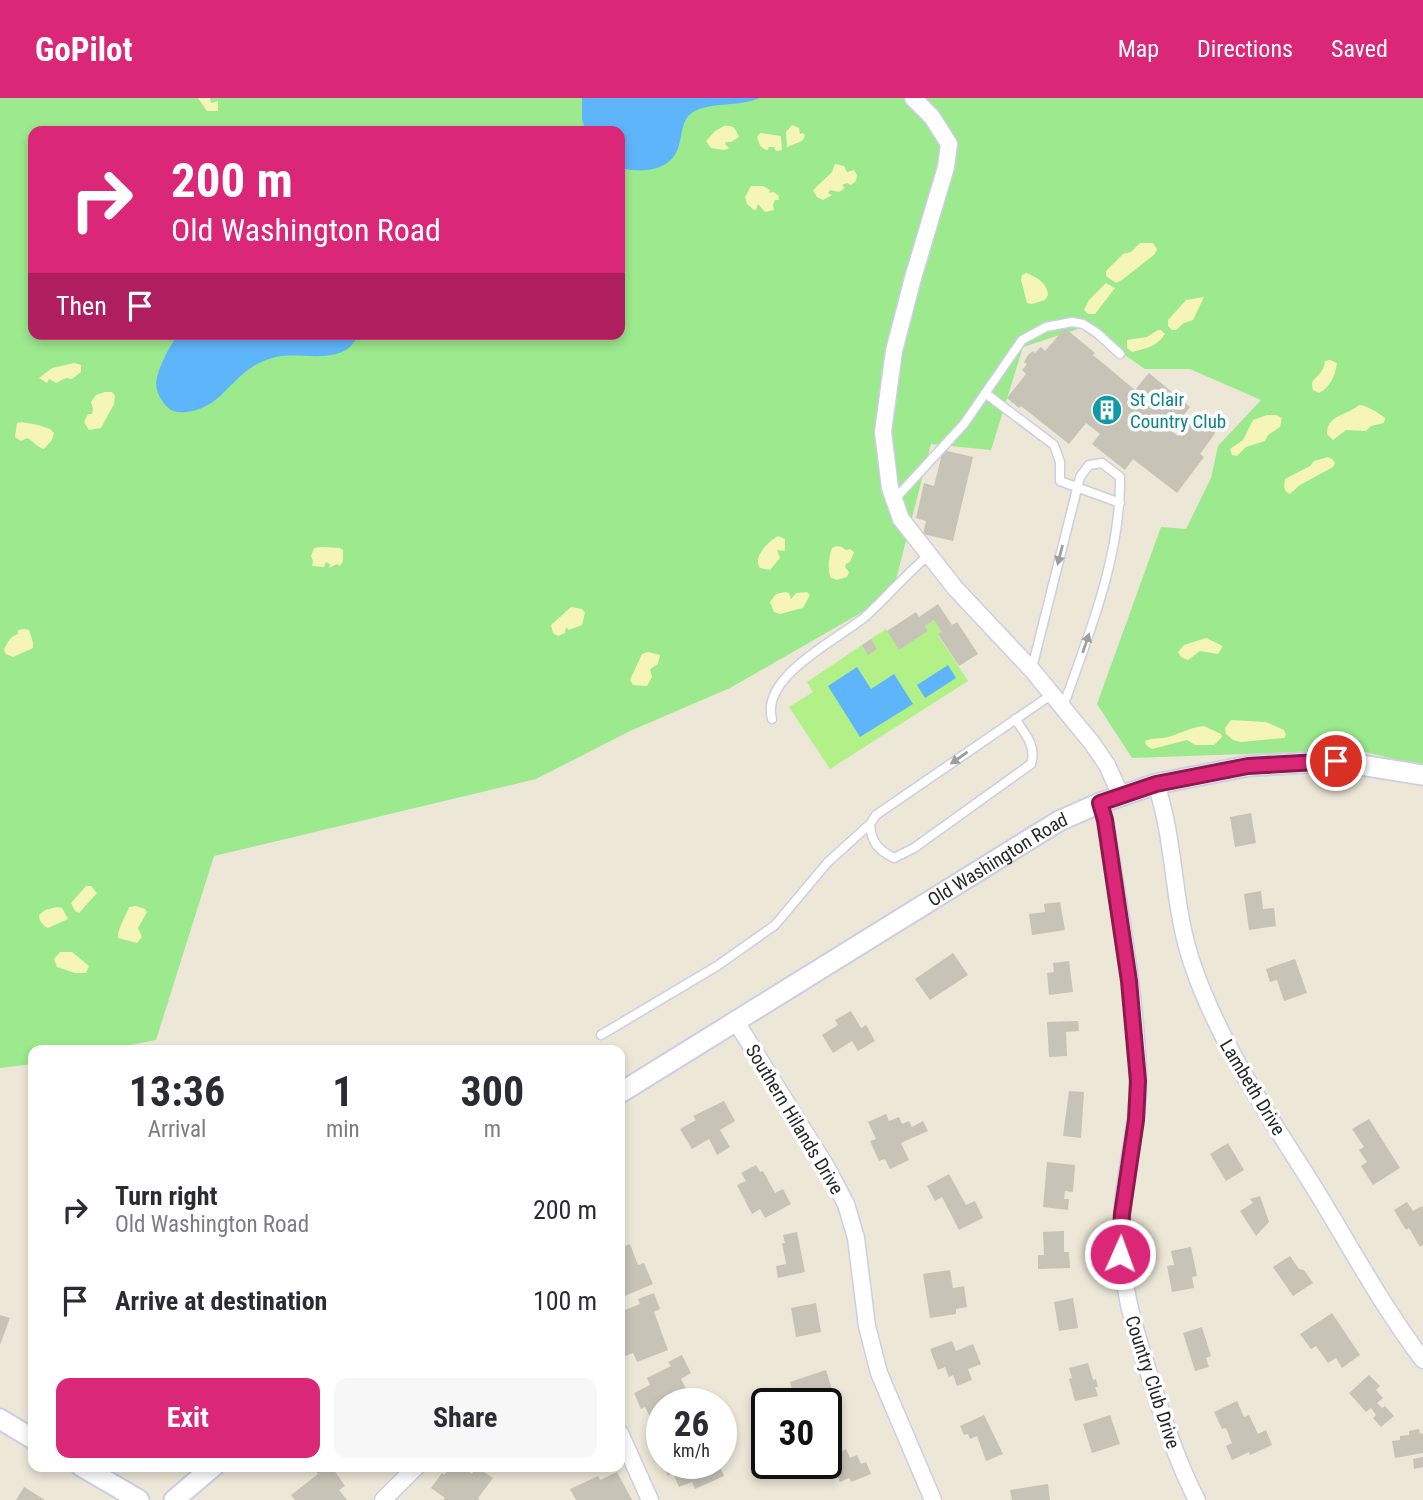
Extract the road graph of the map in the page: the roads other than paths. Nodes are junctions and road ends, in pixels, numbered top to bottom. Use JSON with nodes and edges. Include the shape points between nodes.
{"nodes":[{"id":1,"x":913,"y":98,"type":"edge"},
{"id":2,"x":1120,"y":354,"type":"dead end"},
{"id":3,"x":985,"y":393,"type":"junction"},
{"id":4,"x":1077,"y":488,"type":"junction"},
{"id":5,"x":894,"y":500,"type":"junction"},
{"id":6,"x":1121,"y":503,"type":"junction"},
{"id":7,"x":929,"y":555,"type":"junction"},
{"id":8,"x":1031,"y":670,"type":"junction"},
{"id":9,"x":1051,"y":695,"type":"junction"},
{"id":10,"x":1063,"y":708,"type":"junction"},
{"id":11,"x":772,"y":719,"type":"dead end"},
{"id":12,"x":1016,"y":719,"type":"junction"},
{"id":13,"x":1423,"y":775,"type":"edge"},
{"id":14,"x":1156,"y":784,"type":"junction"},
{"id":15,"x":1121,"y":796,"type":"junction"},
{"id":16,"x":1100,"y":803,"type":"junction"},
{"id":17,"x":870,"y":824,"type":"junction"},
{"id":18,"x":735,"y":1020,"type":"junction"},
{"id":19,"x":601,"y":1035,"type":"dead end"},
{"id":20,"x":625,"y":1090,"type":"edge"},
{"id":21,"x":1423,"y":1360,"type":"edge"},
{"id":22,"x":0,"y":1419,"type":"edge"},
{"id":23,"x":28,"y":1436,"type":"edge"},
{"id":24,"x":625,"y":1444,"type":"edge"},
{"id":25,"x":91,"y":1472,"type":"edge"},
{"id":26,"x":207,"y":1472,"type":"edge"},
{"id":27,"x":411,"y":1472,"type":"edge"},
{"id":28,"x":139,"y":1500,"type":"edge"},
{"id":29,"x":174,"y":1500,"type":"edge"},
{"id":30,"x":383,"y":1500,"type":"edge"},
{"id":31,"x":650,"y":1500,"type":"edge"},
{"id":32,"x":933,"y":1500,"type":"edge"},
{"id":33,"x":1197,"y":1500,"type":"edge"}],
"edges":[{"from":1,"to":5,"type":"street","via":[[949,144],[894,351],[883,432]]},
{"from":2,"to":3,"type":"lane","via":[[1083,324],[1046,327],[1022,340]]},
{"from":3,"to":4,"type":"lane","via":[[1054,445],[1060,481]]},
{"from":3,"to":5,"type":"lane","via":[[964,424]]},
{"from":4,"to":6,"type":"lane"},
{"from":4,"to":6,"type":"lane","via":[[1089,465],[1102,463],[1120,477]]},
{"from":4,"to":8,"type":"lane","one_way":true},
{"from":5,"to":7,"type":"street","via":[[901,519]]},
{"from":10,"to":6,"type":"lane","one_way":true,"via":[[1100,604]]},
{"from":7,"to":8,"type":"street"},
{"from":7,"to":11,"type":"lane","via":[[865,617],[806,657],[773,695]]},
{"from":8,"to":9,"type":"street"},
{"from":9,"to":10,"type":"street"},
{"from":9,"to":12,"type":"lane"},
{"from":10,"to":15,"type":"street","via":[[1107,765]]},
{"from":12,"to":17,"type":"lane","one_way":true,"via":[[876,815]]},
{"from":12,"to":17,"type":"lane","via":[[1031,741],[1031,764],[936,833],[894,858],[880,851]]},
{"from":13,"to":14,"type":"street","name":"Old Washington Road","via":[[1336,761],[1248,766]]},
{"from":14,"to":15,"type":"street","name":"Old Washington Road"},
{"from":14,"to":21,"type":"street","name":"Lambeth Drive","via":[[1167,824],[1184,935],[1211,1011],[1239,1068]]},
{"from":15,"to":16,"type":"street","name":"Old Washington Road"},
{"from":16,"to":18,"type":"street","name":"Old Washington Road","via":[[1059,821]]},
{"from":16,"to":33,"type":"street","name":"Country Club Drive","via":[[1129,981],[1138,1081],[1122,1214],[1123,1280],[1159,1408]]},
{"from":17,"to":19,"type":"lane","via":[[828,862],[775,925],[717,966]]},
{"from":18,"to":20,"type":"street","name":"Old Washington Road"},
{"from":18,"to":32,"type":"street","name":"Southern Hilands Drive","via":[[845,1203],[860,1256],[867,1326],[879,1373]]},
{"from":22,"to":23,"type":"street"},
{"from":24,"to":31,"type":"street"},
{"from":25,"to":28,"type":"street"},
{"from":26,"to":29,"type":"street"},
{"from":27,"to":30,"type":"street"}]}
